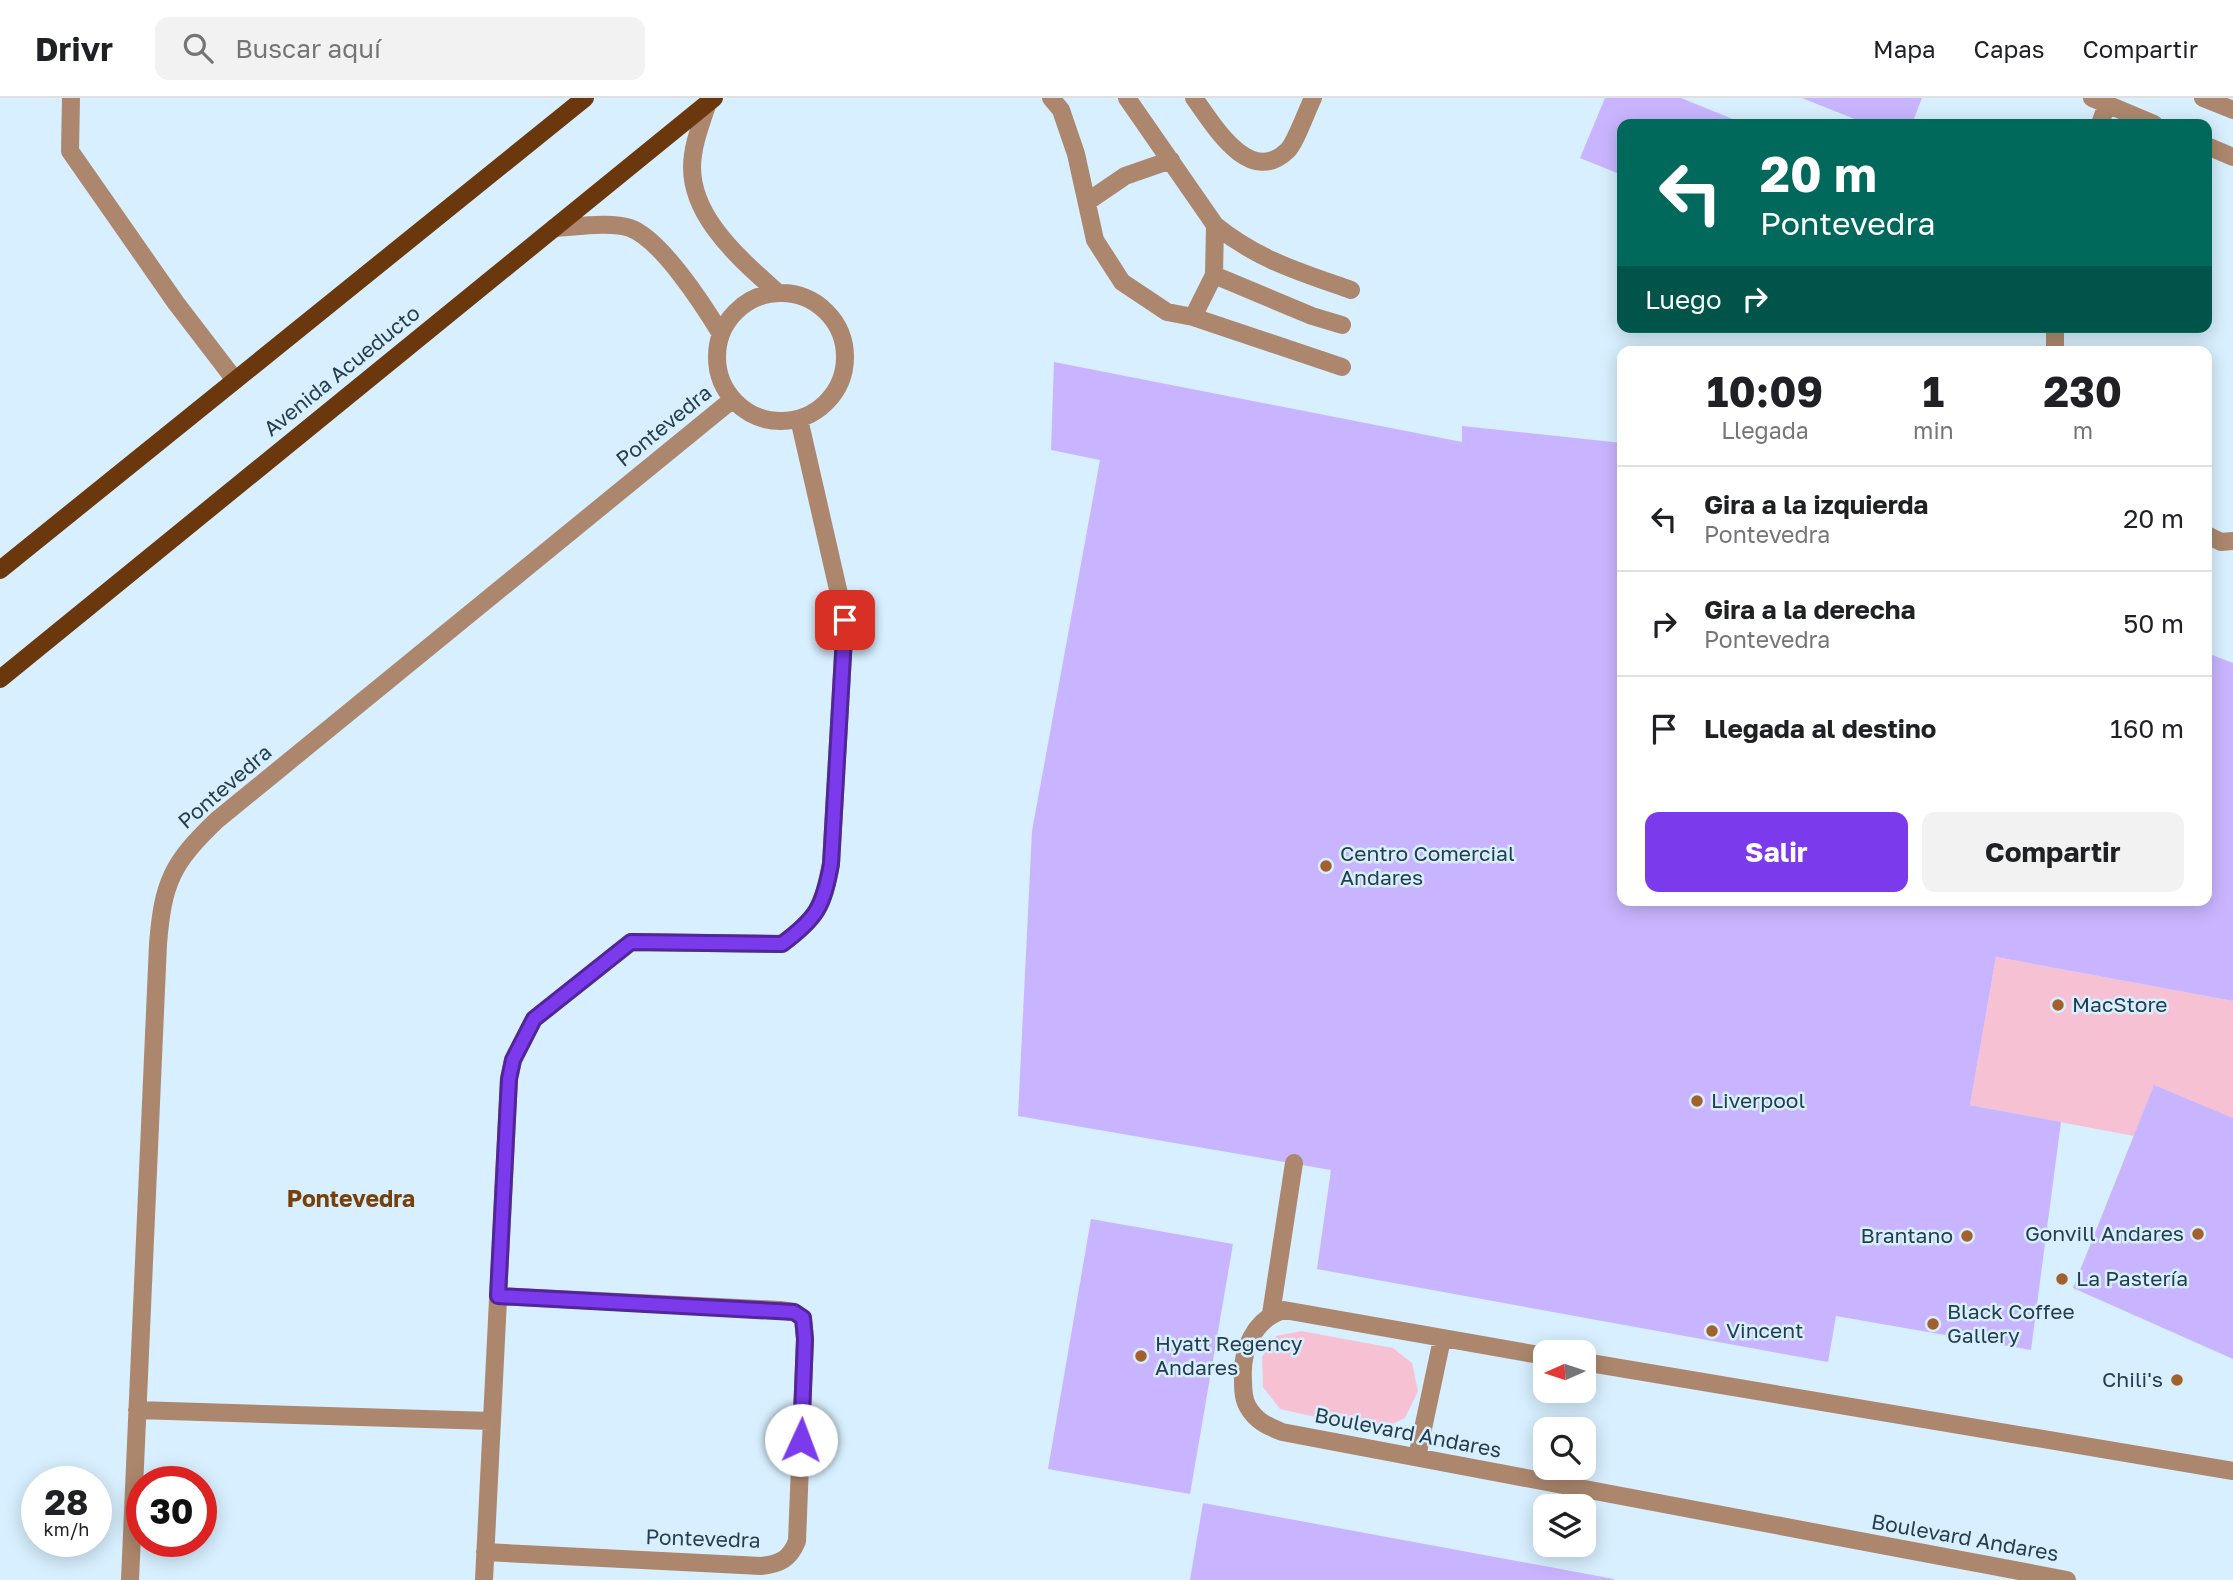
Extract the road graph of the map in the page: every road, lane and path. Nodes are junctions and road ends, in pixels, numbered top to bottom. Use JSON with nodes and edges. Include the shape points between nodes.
{"nodes":[{"id":1,"x":71,"y":98,"type":"edge"},
{"id":2,"x":585,"y":98,"type":"edge"},
{"id":3,"x":1051,"y":98,"type":"edge"},
{"id":4,"x":1127,"y":98,"type":"edge"},
{"id":5,"x":1194,"y":98,"type":"edge"},
{"id":6,"x":1312,"y":98,"type":"edge"},
{"id":7,"x":2203,"y":98,"type":"edge"},
{"id":8,"x":711,"y":100,"type":"edge"},
{"id":9,"x":2099,"y":101,"type":"edge"},
{"id":10,"x":2233,"y":110,"type":"edge"},
{"id":11,"x":2100,"y":119,"type":"edge"},
{"id":12,"x":2142,"y":119,"type":"edge"},
{"id":13,"x":2212,"y":148,"type":"edge"},
{"id":14,"x":2233,"y":157,"type":"edge"},
{"id":15,"x":1171,"y":160,"type":"junction"},
{"id":16,"x":1087,"y":202,"type":"junction"},
{"id":17,"x":1215,"y":225,"type":"junction"},
{"id":18,"x":554,"y":228,"type":"junction"},
{"id":19,"x":1214,"y":275,"type":"junction"},
{"id":20,"x":1351,"y":290,"type":"dead end"},
{"id":21,"x":777,"y":292,"type":"junction"},
{"id":22,"x":1193,"y":317,"type":"junction"},
{"id":23,"x":1342,"y":325,"type":"dead end"},
{"id":24,"x":721,"y":334,"type":"junction"},
{"id":25,"x":1342,"y":367,"type":"dead end"},
{"id":26,"x":235,"y":380,"type":"junction"},
{"id":27,"x":733,"y":399,"type":"junction"},
{"id":28,"x":799,"y":419,"type":"junction"},
{"id":29,"x":2212,"y":538,"type":"edge"},
{"id":30,"x":2233,"y":541,"type":"edge"},
{"id":31,"x":0,"y":570,"type":"edge"},
{"id":32,"x":2,"y":679,"type":"edge"},
{"id":33,"x":1294,"y":1163,"type":"dead end"},
{"id":34,"x":498,"y":1296,"type":"junction"},
{"id":35,"x":1270,"y":1314,"type":"junction"},
{"id":36,"x":1442,"y":1339,"type":"junction"},
{"id":37,"x":1533,"y":1354,"type":"edge"},
{"id":38,"x":1596,"y":1365,"type":"edge"},
{"id":39,"x":137,"y":1410,"type":"junction"},
{"id":40,"x":491,"y":1421,"type":"junction"},
{"id":41,"x":1418,"y":1457,"type":"junction"},
{"id":42,"x":2233,"y":1471,"type":"edge"},
{"id":43,"x":485,"y":1552,"type":"junction"},
{"id":44,"x":130,"y":1580,"type":"edge"},
{"id":45,"x":484,"y":1580,"type":"edge"},
{"id":46,"x":2067,"y":1580,"type":"edge"}],
"edges":[{"from":1,"to":26,"type":"street","via":[[70,151]]},
{"from":2,"to":26,"type":"main road"},
{"from":3,"to":16,"type":"street","via":[[1061,110]]},
{"from":4,"to":15,"type":"street"},
{"from":5,"to":6,"type":"street","via":[[1231,146],[1247,159],[1270,162],[1288,151]]},
{"from":7,"to":10,"type":"street"},
{"from":8,"to":18,"type":"main road","name":"Avenida Acueducto"},
{"from":8,"to":21,"type":"street","via":[[692,155],[699,200],[713,227]]},
{"from":9,"to":11,"type":"street"},
{"from":9,"to":12,"type":"street"},
{"from":13,"to":14,"type":"street"},
{"from":15,"to":16,"type":"street","via":[[1125,176]]},
{"from":15,"to":17,"type":"street"},
{"from":16,"to":22,"type":"street","via":[[1095,240],[1122,282],[1167,312]]},
{"from":17,"to":19,"type":"street"},
{"from":17,"to":20,"type":"street","via":[[1269,261]]},
{"from":18,"to":24,"type":"street","via":[[630,228],[653,243]]},
{"from":18,"to":32,"type":"main road","name":"Avenida Acueducto"},
{"from":19,"to":22,"type":"street"},
{"from":19,"to":23,"type":"street"},
{"from":21,"to":24,"type":"street","via":[[743,306]]},
{"from":21,"to":28,"type":"street","via":[[821,306],[837,324],[844,346],[844,370],[835,392],[819,409]]},
{"from":22,"to":25,"type":"street"},
{"from":24,"to":27,"type":"street","via":[[717,357],[721,380]]},
{"from":26,"to":31,"type":"main road"},
{"from":27,"to":28,"type":"street","via":[[763,419]]},
{"from":27,"to":39,"type":"street","name":"Pontevedra","via":[[217,820],[169,879],[158,944]]},
{"from":28,"to":34,"type":"street","via":[[845,620],[831,864],[825,896],[814,917],[782,944],[631,942],[534,1019],[513,1060],[509,1079]]},
{"from":29,"to":30,"type":"street"},
{"from":33,"to":35,"type":"street"},
{"from":34,"to":40,"type":"street"},
{"from":34,"to":43,"type":"street","name":"Pontevedra","via":[[780,1310],[803,1318],[797,1527],[793,1552],[786,1560],[761,1566]]},
{"from":35,"to":36,"type":"street","via":[[1294,1310]]},
{"from":35,"to":41,"type":"street","name":"Boulevard Andares","via":[[1253,1335],[1243,1359],[1245,1404],[1262,1424],[1282,1432]]},
{"from":36,"to":37,"type":"street"},
{"from":36,"to":41,"type":"street"},
{"from":38,"to":42,"type":"street"},
{"from":39,"to":40,"type":"street"},
{"from":39,"to":44,"type":"street","name":"Pontevedra"},
{"from":40,"to":43,"type":"street"},
{"from":41,"to":46,"type":"street","name":"Boulevard Andares"},
{"from":43,"to":45,"type":"street"}]}
